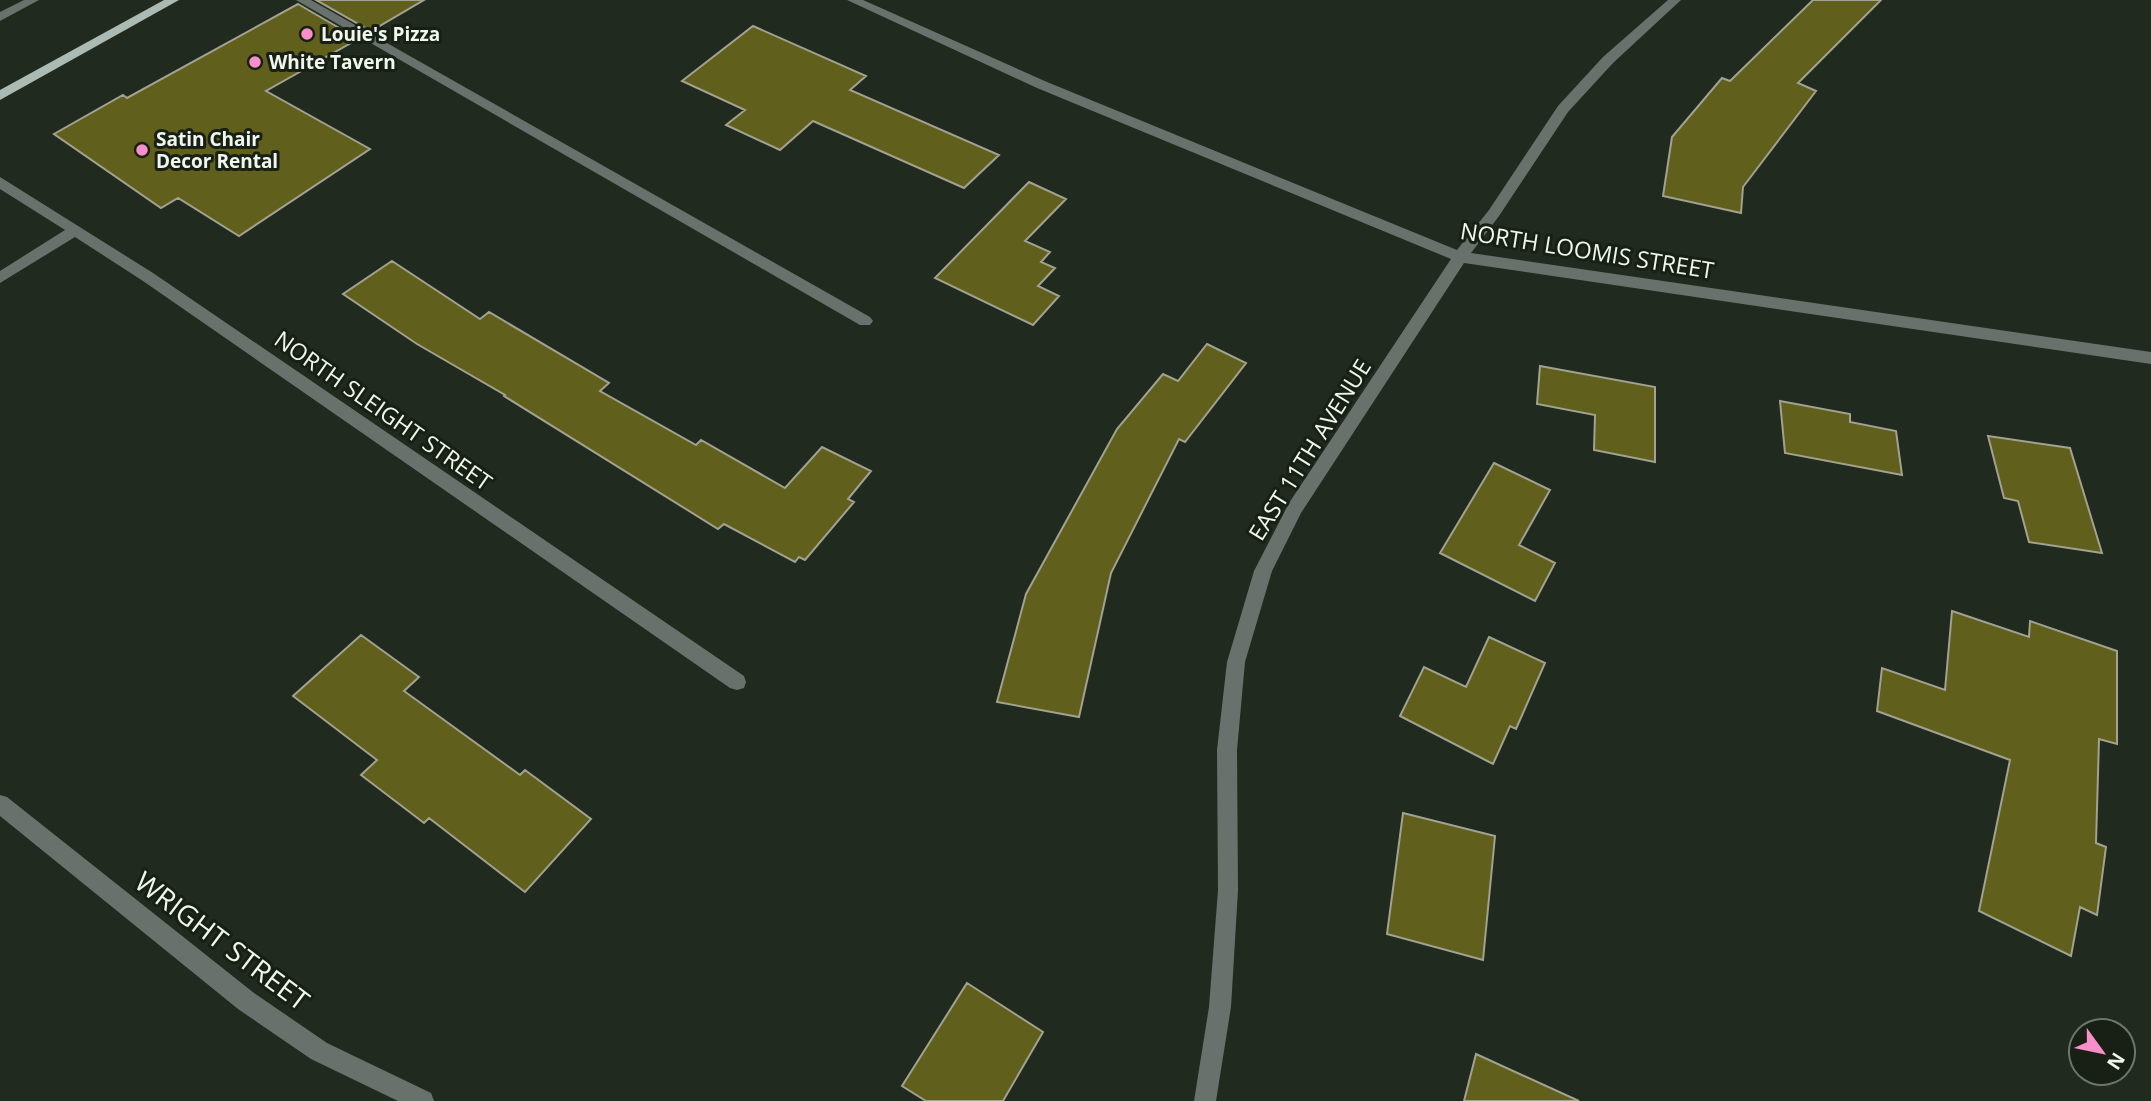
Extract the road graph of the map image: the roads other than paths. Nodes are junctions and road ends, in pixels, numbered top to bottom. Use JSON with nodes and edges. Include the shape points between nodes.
{"nodes":[{"id":1,"x":33,"y":0,"type":"edge"},
{"id":2,"x":173,"y":0,"type":"edge"},
{"id":3,"x":302,"y":0,"type":"edge"},
{"id":4,"x":853,"y":0,"type":"edge"},
{"id":5,"x":1675,"y":0,"type":"edge"},
{"id":6,"x":0,"y":17,"type":"edge"},
{"id":7,"x":0,"y":96,"type":"edge"},
{"id":8,"x":0,"y":182,"type":"edge"},
{"id":9,"x":74,"y":231,"type":"junction"},
{"id":10,"x":1460,"y":257,"type":"junction"},
{"id":11,"x":0,"y":278,"type":"edge"},
{"id":12,"x":865,"y":321,"type":"dead end"},
{"id":13,"x":2151,"y":358,"type":"edge"},
{"id":14,"x":737,"y":682,"type":"dead end"},
{"id":15,"x":0,"y":804,"type":"edge"},
{"id":16,"x":424,"y":1101,"type":"edge"},
{"id":17,"x":1205,"y":1101,"type":"edge"}],
"edges":[{"from":1,"to":6,"type":"street"},
{"from":2,"to":7,"type":"main road"},
{"from":3,"to":12,"type":"street"},
{"from":4,"to":10,"type":"street","name":"NORTH LOOMIS STREET","via":[[1042,85]]},
{"from":5,"to":10,"type":"street","name":"EAST 11TH AVENUE","via":[[1608,60],[1563,109]]},
{"from":8,"to":9,"type":"street","name":"NORTH SLEIGHT STREET"},
{"from":9,"to":11,"type":"street"},
{"from":9,"to":14,"type":"street","name":"NORTH SLEIGHT STREET","via":[[148,277]]},
{"from":10,"to":13,"type":"street","name":"NORTH LOOMIS STREET"},
{"from":10,"to":17,"type":"street","name":"EAST 11TH AVENUE","via":[[1295,508],[1263,571],[1236,662],[1227,750],[1228,890],[1220,1007]]},
{"from":15,"to":16,"type":"street","name":"WRIGHT STREET","via":[[246,1001],[318,1051]]}]}
